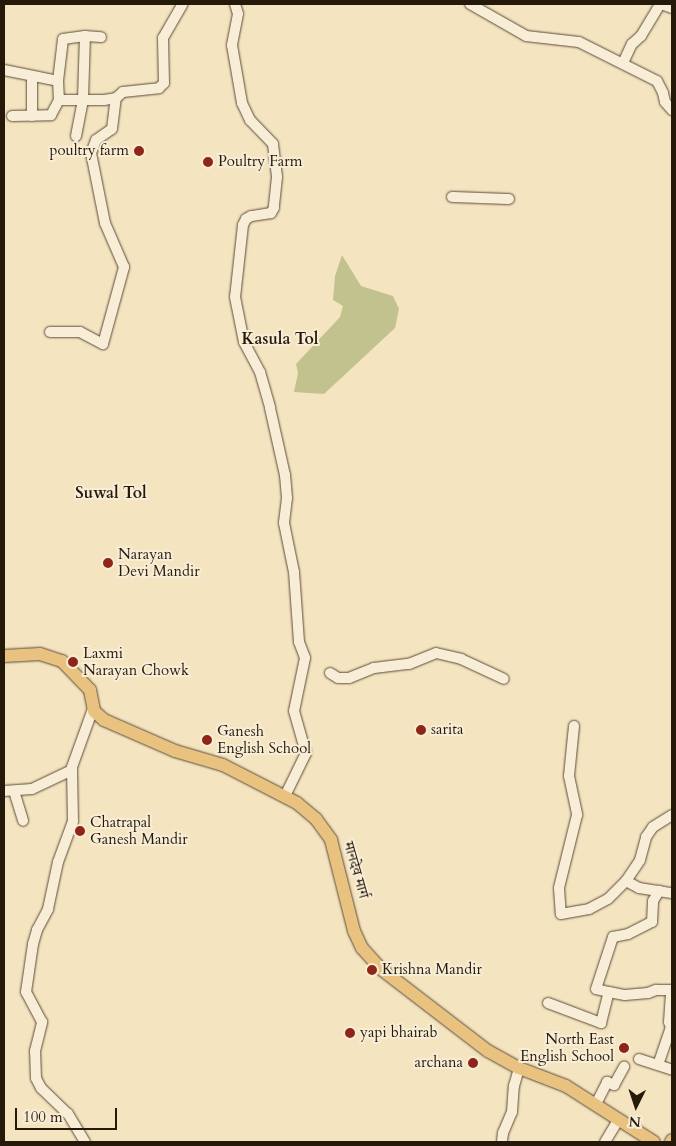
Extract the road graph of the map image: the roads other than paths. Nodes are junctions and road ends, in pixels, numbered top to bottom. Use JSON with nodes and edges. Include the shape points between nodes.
{"nodes":[{"id":1,"x":183,"y":4,"type":"edge"},
{"id":2,"x":236,"y":4,"type":"edge"},
{"id":3,"x":470,"y":4,"type":"edge"},
{"id":4,"x":660,"y":4,"type":"edge"},
{"id":5,"x":672,"y":8,"type":"edge"},
{"id":6,"x":85,"y":36,"type":"junction"},
{"id":7,"x":101,"y":37,"type":"dead end"},
{"id":8,"x":623,"y":63,"type":"junction"},
{"id":9,"x":4,"y":70,"type":"edge"},
{"id":10,"x":32,"y":76,"type":"junction"},
{"id":11,"x":58,"y":81,"type":"junction"},
{"id":12,"x":116,"y":98,"type":"junction"},
{"id":13,"x":83,"y":99,"type":"junction"},
{"id":14,"x":59,"y":100,"type":"junction"},
{"id":15,"x":672,"y":110,"type":"edge"},
{"id":16,"x":12,"y":116,"type":"dead end"},
{"id":17,"x":32,"y":116,"type":"junction"},
{"id":18,"x":76,"y":136,"type":"dead end"},
{"id":19,"x":452,"y":197,"type":"dead end"},
{"id":20,"x":509,"y":199,"type":"dead end"},
{"id":21,"x":50,"y":332,"type":"dead end"},
{"id":22,"x":4,"y":656,"type":"edge"},
{"id":23,"x":330,"y":673,"type":"dead end"},
{"id":24,"x":504,"y":679,"type":"dead end"},
{"id":25,"x":94,"y":706,"type":"junction"},
{"id":26,"x":574,"y":726,"type":"dead end"},
{"id":27,"x":72,"y":770,"type":"junction"},
{"id":28,"x":9,"y":791,"type":"edge"},
{"id":29,"x":286,"y":796,"type":"junction"},
{"id":30,"x":672,"y":815,"type":"edge"},
{"id":31,"x":23,"y":821,"type":"dead end"},
{"id":32,"x":626,"y":881,"type":"junction"},
{"id":33,"x":659,"y":891,"type":"junction"},
{"id":34,"x":672,"y":892,"type":"edge"},
{"id":35,"x":672,"y":990,"type":"edge"},
{"id":36,"x":609,"y":992,"type":"junction"},
{"id":37,"x":548,"y":1003,"type":"dead end"},
{"id":38,"x":639,"y":1059,"type":"dead end"},
{"id":39,"x":658,"y":1065,"type":"junction"},
{"id":40,"x":624,"y":1067,"type":"dead end"},
{"id":41,"x":519,"y":1068,"type":"junction"},
{"id":42,"x":672,"y":1070,"type":"edge"},
{"id":43,"x":596,"y":1104,"type":"junction"},
{"id":44,"x":619,"y":1119,"type":"junction"},
{"id":45,"x":85,"y":1142,"type":"edge"},
{"id":46,"x":502,"y":1142,"type":"edge"},
{"id":47,"x":605,"y":1142,"type":"edge"},
{"id":48,"x":654,"y":1142,"type":"edge"}],
"edges":[{"from":1,"to":12,"type":"street","via":[[163,38],[164,84],[159,88],[123,92]]},
{"from":2,"to":29,"type":"street","via":[[238,14],[232,45],[242,102],[247,117],[273,144],[277,177],[271,213],[251,216],[243,225],[234,298],[244,342],[260,372],[285,476],[284,523],[294,572],[299,642],[306,658],[294,711],[306,753]]},
{"from":3,"to":8,"type":"street","via":[[526,36],[579,42]]},
{"from":4,"to":5,"type":"street"},
{"from":4,"to":8,"type":"street"},
{"from":6,"to":7,"type":"street"},
{"from":6,"to":11,"type":"street","via":[[63,39]]},
{"from":6,"to":13,"type":"street"},
{"from":8,"to":15,"type":"street","via":[[657,81],[665,102]]},
{"from":9,"to":10,"type":"street"},
{"from":10,"to":11,"type":"street"},
{"from":10,"to":17,"type":"street"},
{"from":11,"to":14,"type":"street"},
{"from":12,"to":13,"type":"street"},
{"from":12,"to":21,"type":"street","via":[[112,129],[96,140],[91,153],[106,223],[124,266],[103,344],[80,332]]},
{"from":13,"to":14,"type":"street"},
{"from":13,"to":18,"type":"street"},
{"from":14,"to":17,"type":"street","via":[[50,115]]},
{"from":16,"to":17,"type":"street"},
{"from":19,"to":20,"type":"street"},
{"from":22,"to":25,"type":"main road","name":"मानदेव मार्ग","via":[[40,654],[62,661],[90,690]]},
{"from":23,"to":24,"type":"street","via":[[338,678],[349,678],[374,668],[409,664],[436,653],[462,659]]},
{"from":25,"to":27,"type":"street"},
{"from":25,"to":29,"type":"main road","name":"मानदेव मार्ग","via":[[94,711],[104,720],[132,734],[223,765]]},
{"from":26,"to":32,"type":"street","via":[[569,776],[577,815],[559,888],[561,914],[589,909],[608,899]]},
{"from":27,"to":28,"type":"street","via":[[32,789]]},
{"from":27,"to":45,"type":"street","via":[[73,821],[58,862],[48,909],[33,944],[26,992],[42,1022],[35,1051],[36,1078],[41,1088],[68,1114]]},
{"from":28,"to":31,"type":"street"},
{"from":29,"to":41,"type":"main road","name":"मानदेव मार्ग","via":[[316,819],[331,840],[354,931],[380,969],[476,1042]]},
{"from":30,"to":32,"type":"street","via":[[653,826],[646,837],[640,860]]},
{"from":32,"to":33,"type":"street","via":[[639,888]]},
{"from":33,"to":34,"type":"street"},
{"from":33,"to":36,"type":"street","via":[[653,901],[652,922],[628,934],[613,936],[596,989]]},
{"from":35,"to":36,"type":"street","via":[[625,995]]},
{"from":35,"to":39,"type":"street","via":[[671,1027]]},
{"from":36,"to":37,"type":"street","via":[[601,1023]]},
{"from":38,"to":39,"type":"street"},
{"from":39,"to":42,"type":"street"},
{"from":40,"to":43,"type":"street","via":[[614,1085],[607,1082]]},
{"from":41,"to":43,"type":"main road","name":"मानदेव मार्ग","via":[[566,1086]]},
{"from":41,"to":46,"type":"street","via":[[512,1112]]},
{"from":43,"to":44,"type":"main road","name":"मानदेव मार्ग"},
{"from":44,"to":47,"type":"street"},
{"from":44,"to":48,"type":"main road","name":"मानदेव मार्ग"}]}
